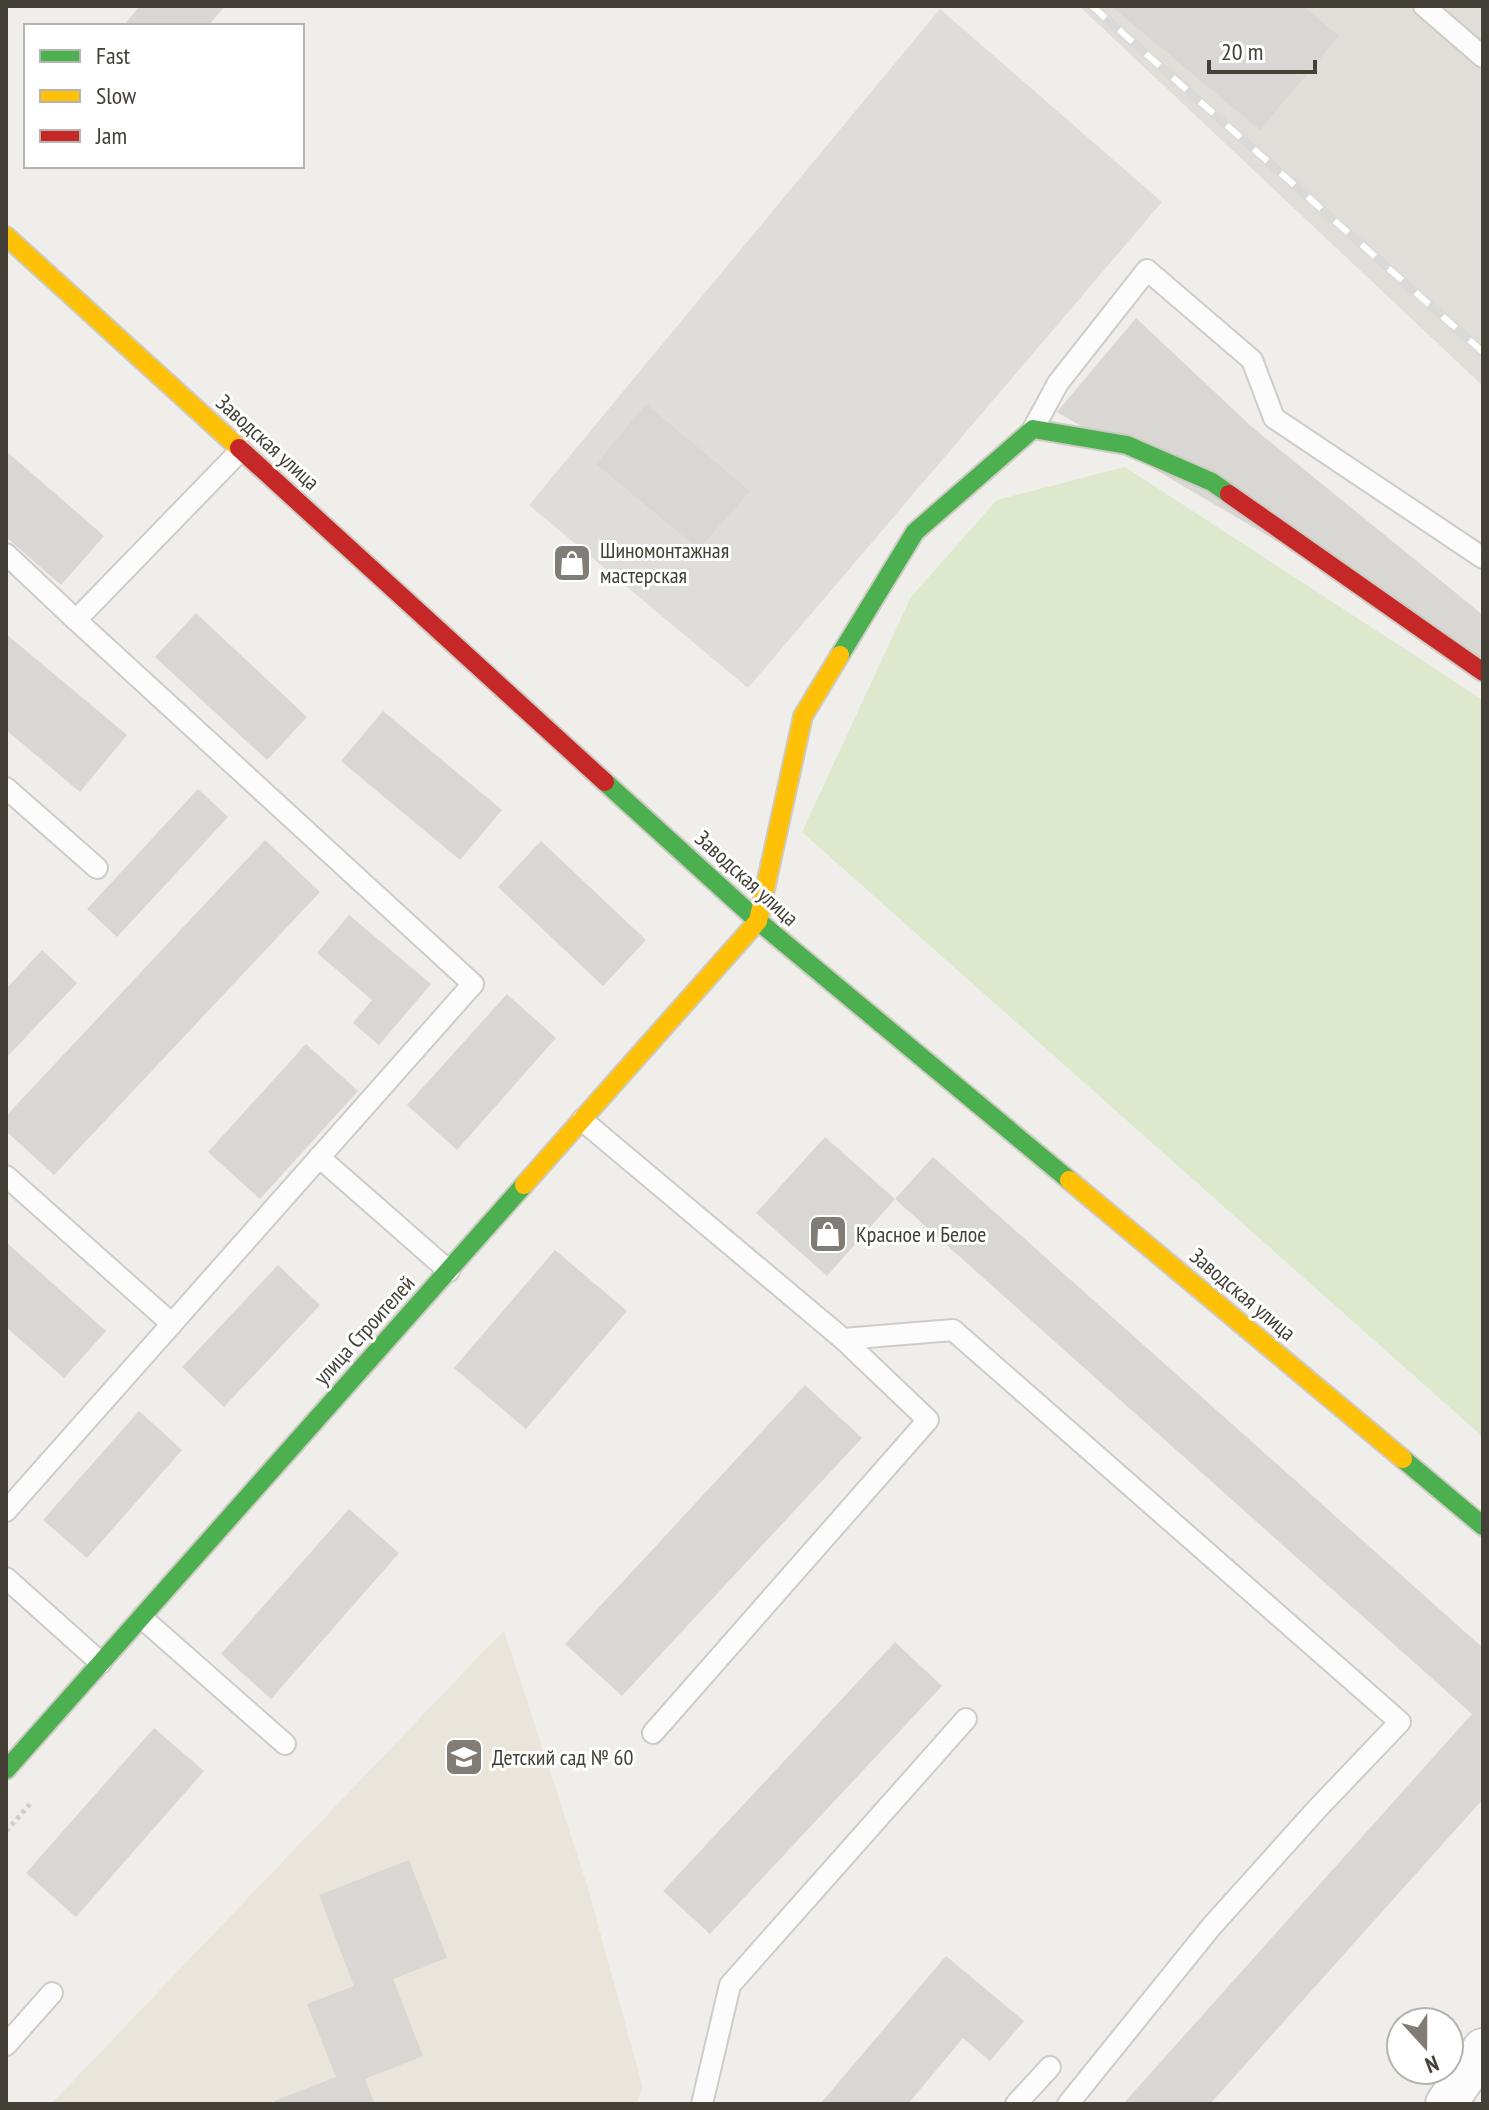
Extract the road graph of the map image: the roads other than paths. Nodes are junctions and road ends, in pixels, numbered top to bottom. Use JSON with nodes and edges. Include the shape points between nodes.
{"nodes":[{"id":1,"x":1424,"y":6,"type":"edge"},
{"id":2,"x":1483,"y":57,"type":"edge"},
{"id":3,"x":6,"y":236,"type":"edge"},
{"id":4,"x":1033,"y":429,"type":"junction"},
{"id":5,"x":241,"y":450,"type":"junction"},
{"id":6,"x":6,"y":554,"type":"edge"},
{"id":7,"x":1483,"y":558,"type":"edge"},
{"id":8,"x":76,"y":620,"type":"junction"},
{"id":9,"x":1483,"y":672,"type":"edge"},
{"id":10,"x":6,"y":788,"type":"edge"},
{"id":11,"x":97,"y":868,"type":"dead end"},
{"id":12,"x":758,"y":921,"type":"junction"},
{"id":13,"x":582,"y":1120,"type":"junction"},
{"id":14,"x":319,"y":1157,"type":"junction"},
{"id":15,"x":6,"y":1176,"type":"edge"},
{"id":16,"x":449,"y":1271,"type":"junction"},
{"id":17,"x":172,"y":1324,"type":"junction"},
{"id":18,"x":843,"y":1339,"type":"junction"},
{"id":19,"x":6,"y":1511,"type":"edge"},
{"id":20,"x":1483,"y":1526,"type":"edge"},
{"id":21,"x":6,"y":1578,"type":"edge"},
{"id":22,"x":142,"y":1618,"type":"junction"},
{"id":23,"x":101,"y":1663,"type":"junction"},
{"id":24,"x":966,"y":1719,"type":"dead end"},
{"id":25,"x":653,"y":1733,"type":"dead end"},
{"id":26,"x":285,"y":1744,"type":"dead end"},
{"id":27,"x":6,"y":1770,"type":"edge"},
{"id":28,"x":52,"y":1993,"type":"dead end"},
{"id":29,"x":6,"y":2045,"type":"edge"},
{"id":30,"x":1483,"y":2049,"type":"edge"},
{"id":31,"x":1050,"y":2067,"type":"dead end"},
{"id":32,"x":702,"y":2104,"type":"edge"},
{"id":33,"x":1016,"y":2104,"type":"edge"},
{"id":34,"x":1068,"y":2104,"type":"edge"},
{"id":35,"x":1446,"y":2104,"type":"edge"}],
"edges":[{"from":1,"to":2,"type":"lane"},
{"from":3,"to":5,"type":"street","name":"Заводская улица"},
{"from":4,"to":7,"type":"lane","via":[[1058,383],[1147,270],[1252,360],[1274,418]]},
{"from":4,"to":9,"type":"street","via":[[1127,445],[1212,482]]},
{"from":4,"to":12,"type":"street","via":[[915,532],[803,716]]},
{"from":5,"to":8,"type":"lane"},
{"from":5,"to":12,"type":"street","name":"Заводская улица"},
{"from":6,"to":8,"type":"lane"},
{"from":8,"to":14,"type":"lane","via":[[473,984]]},
{"from":10,"to":11,"type":"lane"},
{"from":12,"to":13,"type":"street","name":"улица Строителей"},
{"from":12,"to":20,"type":"street","name":"Заводская улица"},
{"from":13,"to":16,"type":"street","name":"улица Строителей"},
{"from":13,"to":18,"type":"lane"},
{"from":14,"to":16,"type":"lane"},
{"from":14,"to":17,"type":"lane"},
{"from":15,"to":17,"type":"lane"},
{"from":16,"to":22,"type":"street","name":"улица Строителей"},
{"from":17,"to":19,"type":"lane"},
{"from":18,"to":25,"type":"lane","via":[[928,1420]]},
{"from":18,"to":34,"type":"lane","via":[[953,1330],[1400,1722],[1211,1927]]},
{"from":21,"to":23,"type":"lane"},
{"from":22,"to":23,"type":"street","name":"улица Строителей"},
{"from":22,"to":26,"type":"lane"},
{"from":23,"to":27,"type":"street","name":"улица Строителей"},
{"from":24,"to":32,"type":"lane","via":[[730,1985]]},
{"from":28,"to":29,"type":"lane"},
{"from":30,"to":35,"type":"street"},
{"from":31,"to":33,"type":"lane"}]}
